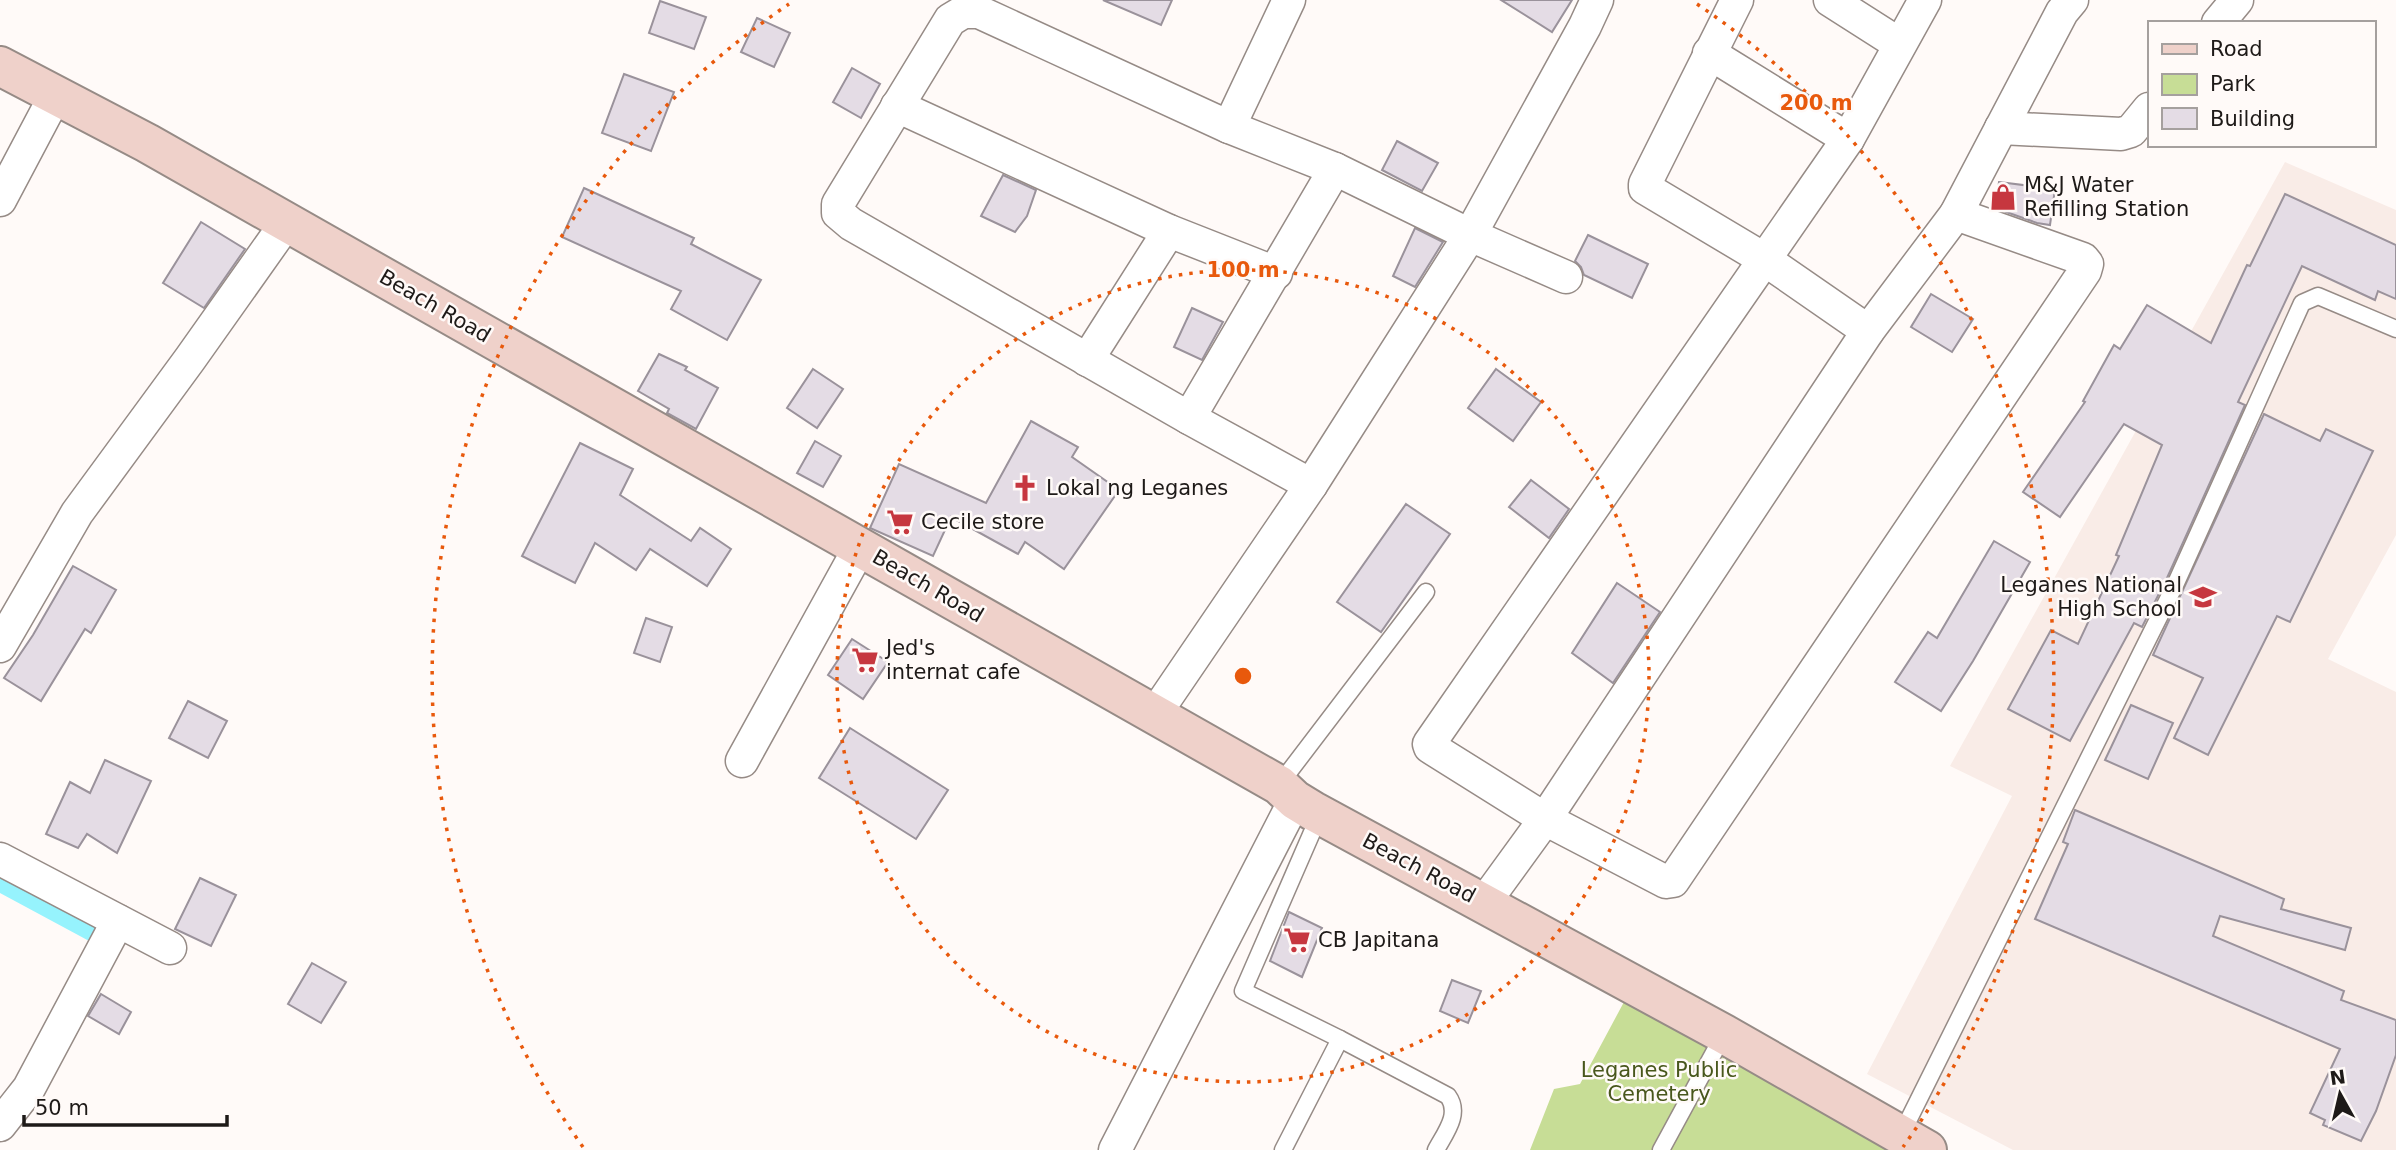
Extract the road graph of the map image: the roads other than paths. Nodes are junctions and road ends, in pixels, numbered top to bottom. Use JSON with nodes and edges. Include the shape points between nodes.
{"nodes":[{"id":1,"x":1289,"y":0,"type":"edge"},
{"id":2,"x":1597,"y":0,"type":"edge"},
{"id":3,"x":1737,"y":0,"type":"edge"},
{"id":4,"x":1830,"y":0,"type":"edge"},
{"id":5,"x":1925,"y":0,"type":"edge"},
{"id":6,"x":2237,"y":0,"type":"edge"},
{"id":7,"x":2058,"y":4,"type":"edge"},
{"id":8,"x":2220,"y":21,"type":"edge"},
{"id":9,"x":1899,"y":44,"type":"junction"},
{"id":10,"x":1709,"y":54,"type":"junction"},
{"id":11,"x":0,"y":66,"type":"edge"},
{"id":12,"x":55,"y":96,"type":"junction"},
{"id":13,"x":897,"y":106,"type":"junction"},
{"id":14,"x":2148,"y":110,"type":"edge"},
{"id":15,"x":1229,"y":127,"type":"junction"},
{"id":16,"x":2001,"y":128,"type":"junction"},
{"id":17,"x":1848,"y":139,"type":"junction"},
{"id":18,"x":1335,"y":169,"type":"junction"},
{"id":19,"x":0,"y":200,"type":"edge"},
{"id":20,"x":1955,"y":214,"type":"junction"},
{"id":21,"x":287,"y":222,"type":"junction"},
{"id":22,"x":1169,"y":231,"type":"junction"},
{"id":23,"x":1470,"y":235,"type":"junction"},
{"id":24,"x":1764,"y":259,"type":"junction"},
{"id":25,"x":1276,"y":273,"type":"junction"},
{"id":26,"x":1566,"y":277,"type":"dead end"},
{"id":27,"x":2396,"y":329,"type":"edge"},
{"id":28,"x":1868,"y":331,"type":"junction"},
{"id":29,"x":1087,"y":360,"type":"junction"},
{"id":30,"x":1189,"y":418,"type":"junction"},
{"id":31,"x":1311,"y":485,"type":"junction"},
{"id":32,"x":860,"y":547,"type":"junction"},
{"id":33,"x":1426,"y":592,"type":"dead end"},
{"id":34,"x":0,"y":646,"type":"edge"},
{"id":35,"x":1155,"y":714,"type":"junction"},
{"id":36,"x":741,"y":761,"type":"dead end"},
{"id":37,"x":1298,"y":800,"type":"junction"},
{"id":38,"x":1545,"y":819,"type":"junction"},
{"id":39,"x":0,"y":859,"type":"edge"},
{"id":40,"x":1484,"y":903,"type":"junction"},
{"id":41,"x":118,"y":920,"type":"junction"},
{"id":42,"x":170,"y":948,"type":"dead end"},
{"id":43,"x":1724,"y":1034,"type":"junction"},
{"id":44,"x":1340,"y":1039,"type":"junction"},
{"id":45,"x":0,"y":1125,"type":"edge"},
{"id":46,"x":1914,"y":1143,"type":"edge"},
{"id":47,"x":1115,"y":1150,"type":"edge"},
{"id":48,"x":1283,"y":1150,"type":"edge"},
{"id":49,"x":1436,"y":1150,"type":"edge"},
{"id":50,"x":1661,"y":1150,"type":"edge"}],
"edges":[{"from":1,"to":15,"type":"street"},
{"from":2,"to":23,"type":"street"},
{"from":3,"to":10,"type":"street"},
{"from":4,"to":9,"type":"street"},
{"from":5,"to":9,"type":"street"},
{"from":6,"to":8,"type":"street"},
{"from":7,"to":16,"type":"street"},
{"from":9,"to":17,"type":"street"},
{"from":10,"to":17,"type":"street"},
{"from":10,"to":24,"type":"street","via":[[1645,188]]},
{"from":11,"to":12,"type":"main road","name":"Beach Road"},
{"from":12,"to":19,"type":"street"},
{"from":12,"to":21,"type":"main road","name":"Beach Road"},
{"from":13,"to":15,"type":"street","via":[[950,20],[963,12],[979,12]]},
{"from":13,"to":22,"type":"street"},
{"from":13,"to":29,"type":"street","via":[[838,204],[838,213]]},
{"from":14,"to":16,"type":"street","via":[[2131,131],[2121,134]]},
{"from":15,"to":18,"type":"street"},
{"from":16,"to":20,"type":"street"},
{"from":17,"to":24,"type":"street"},
{"from":18,"to":23,"type":"street"},
{"from":18,"to":25,"type":"street"},
{"from":20,"to":28,"type":"street"},
{"from":20,"to":38,"type":"street","via":[[2083,259],[2085,271],[1673,881],[1666,882]]},
{"from":21,"to":32,"type":"main road","name":"Beach Road"},
{"from":21,"to":34,"type":"street","via":[[77,513]]},
{"from":22,"to":25,"type":"street"},
{"from":22,"to":29,"type":"street"},
{"from":23,"to":26,"type":"street"},
{"from":23,"to":31,"type":"street"},
{"from":24,"to":28,"type":"street"},
{"from":24,"to":38,"type":"street","via":[[1429,744]]},
{"from":25,"to":30,"type":"street"},
{"from":27,"to":46,"type":"lane","via":[[2318,296],[2302,303]]},
{"from":28,"to":38,"type":"street"},
{"from":29,"to":30,"type":"street"},
{"from":30,"to":31,"type":"street"},
{"from":31,"to":35,"type":"street"},
{"from":32,"to":35,"type":"main road","name":"Beach Road"},
{"from":32,"to":36,"type":"street"},
{"from":33,"to":37,"type":"lane"},
{"from":35,"to":37,"type":"main road","name":"Beach Road"},
{"from":37,"to":40,"type":"main road","name":"Beach Road"},
{"from":37,"to":44,"type":"lane","via":[[1243,991]]},
{"from":37,"to":47,"type":"street"},
{"from":38,"to":40,"type":"street"},
{"from":39,"to":41,"type":"street"},
{"from":40,"to":43,"type":"main road","name":"Beach Road"},
{"from":41,"to":42,"type":"street"},
{"from":41,"to":45,"type":"street","via":[[29,1088]]},
{"from":43,"to":46,"type":"main road","name":"Beach Road"},
{"from":43,"to":50,"type":"lane"},
{"from":44,"to":48,"type":"lane"},
{"from":44,"to":49,"type":"lane","via":[[1448,1096],[1454,1114]]}]}
